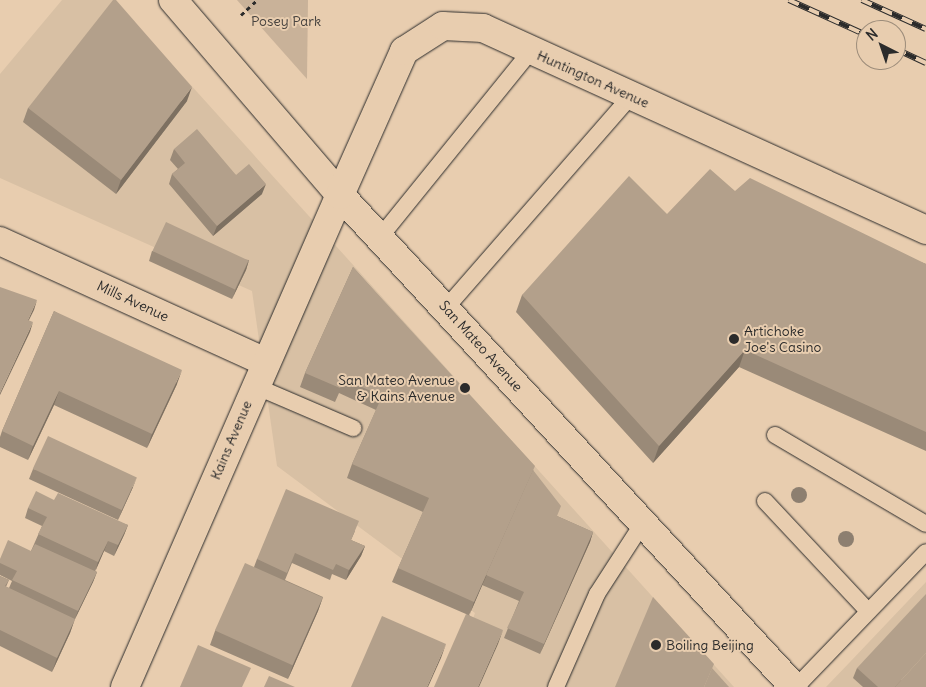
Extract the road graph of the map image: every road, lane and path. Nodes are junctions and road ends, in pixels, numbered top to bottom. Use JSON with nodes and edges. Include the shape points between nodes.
{"nodes":[{"id":1,"x":173,"y":0,"type":"edge"},
{"id":2,"x":257,"y":0,"type":"edge"},
{"id":3,"x":241,"y":15,"type":"dead end"},
{"id":4,"x":531,"y":51,"type":"junction"},
{"id":5,"x":631,"y":96,"type":"junction"},
{"id":6,"x":340,"y":195,"type":"junction"},
{"id":7,"x":926,"y":230,"type":"edge"},
{"id":8,"x":381,"y":236,"type":"junction"},
{"id":9,"x":0,"y":241,"type":"edge"},
{"id":10,"x":446,"y":308,"type":"junction"},
{"id":11,"x":260,"y":374,"type":"junction"},
{"id":12,"x":353,"y":428,"type":"dead end"},
{"id":13,"x":775,"y":435,"type":"dead end"},
{"id":14,"x":765,"y":501,"type":"dead end"},
{"id":15,"x":643,"y":523,"type":"junction"},
{"id":16,"x":926,"y":524,"type":"edge"},
{"id":17,"x":926,"y":552,"type":"edge"},
{"id":18,"x":868,"y":611,"type":"junction"},
{"id":19,"x":125,"y":687,"type":"edge"},
{"id":20,"x":556,"y":687,"type":"edge"},
{"id":21,"x":795,"y":687,"type":"edge"}],
"edges":[{"from":1,"to":6,"type":"street","name":"San Mateo Avenue"},
{"from":2,"to":3,"type":"path"},
{"from":4,"to":5,"type":"street","name":"Huntington Avenue"},
{"from":4,"to":6,"type":"street","name":"Huntington Avenue","via":[[483,28],[443,26],[404,51]]},
{"from":4,"to":8,"type":"lane"},
{"from":5,"to":7,"type":"street","name":"Huntington Avenue"},
{"from":5,"to":10,"type":"lane"},
{"from":6,"to":8,"type":"street","name":"San Mateo Avenue"},
{"from":6,"to":11,"type":"street","name":"Kains Avenue"},
{"from":8,"to":10,"type":"street","name":"San Mateo Avenue"},
{"from":9,"to":11,"type":"street","name":"Mills Avenue"},
{"from":10,"to":15,"type":"street","name":"San Mateo Avenue"},
{"from":11,"to":12,"type":"lane"},
{"from":11,"to":19,"type":"street","name":"Kains Avenue"},
{"from":13,"to":16,"type":"lane"},
{"from":14,"to":18,"type":"lane"},
{"from":15,"to":20,"type":"lane","via":[[597,594]]},
{"from":15,"to":21,"type":"street","name":"San Mateo Avenue"},
{"from":17,"to":18,"type":"lane"},
{"from":18,"to":21,"type":"lane"}]}
